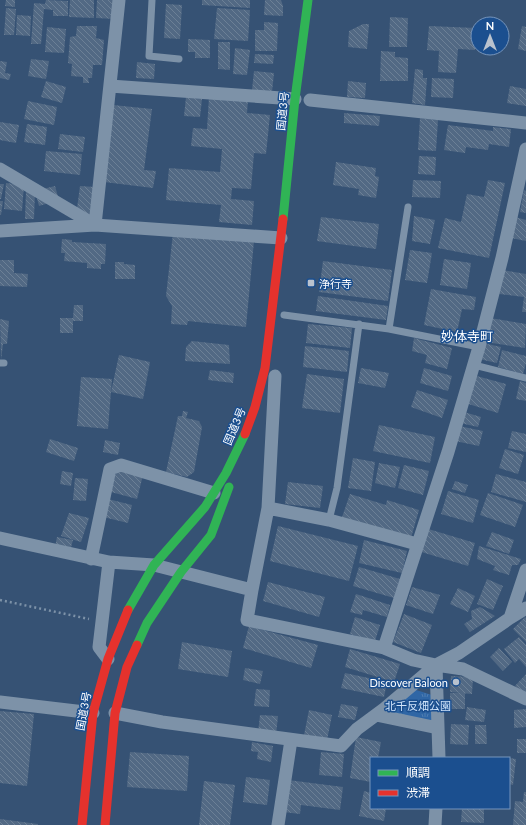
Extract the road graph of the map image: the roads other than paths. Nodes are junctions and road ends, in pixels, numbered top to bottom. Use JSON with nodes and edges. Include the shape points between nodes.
{"nodes":[{"id":1,"x":119,"y":0,"type":"edge"},
{"id":2,"x":152,"y":0,"type":"edge"},
{"id":3,"x":308,"y":0,"type":"edge"},
{"id":4,"x":179,"y":58,"type":"dead end"},
{"id":5,"x":110,"y":86,"type":"junction"},
{"id":6,"x":295,"y":99,"type":"junction"},
{"id":7,"x":310,"y":100,"type":"dead end"},
{"id":8,"x":526,"y":123,"type":"edge"},
{"id":9,"x":526,"y":149,"type":"edge"},
{"id":10,"x":0,"y":169,"type":"edge"},
{"id":11,"x":408,"y":207,"type":"dead end"},
{"id":12,"x":95,"y":225,"type":"junction"},
{"id":13,"x":0,"y":231,"type":"edge"},
{"id":14,"x":281,"y":238,"type":"junction"},
{"id":15,"x":284,"y":315,"type":"dead end"},
{"id":16,"x":359,"y":324,"type":"junction"},
{"id":17,"x":389,"y":329,"type":"junction"},
{"id":18,"x":480,"y":347,"type":"junction"},
{"id":19,"x":474,"y":366,"type":"junction"},
{"id":20,"x":276,"y":372,"type":"joint"},
{"id":21,"x":526,"y":378,"type":"edge"},
{"id":22,"x":264,"y":410,"type":"dead end"},
{"id":23,"x":248,"y":450,"type":"dead end"},
{"id":24,"x":214,"y":493,"type":"junction"},
{"id":25,"x":268,"y":508,"type":"junction"},
{"id":26,"x":329,"y":520,"type":"junction"},
{"id":27,"x":0,"y":538,"type":"edge"},
{"id":28,"x":417,"y":544,"type":"junction"},
{"id":29,"x":91,"y":558,"type":"junction"},
{"id":30,"x":109,"y":562,"type":"junction"},
{"id":31,"x":154,"y":565,"type":"junction"},
{"id":32,"x":526,"y":570,"type":"edge"},
{"id":33,"x":181,"y":572,"type":"junction"},
{"id":34,"x":252,"y":590,"type":"junction"},
{"id":35,"x":526,"y":608,"type":"edge"},
{"id":36,"x":510,"y":618,"type":"junction"},
{"id":37,"x":384,"y":648,"type":"junction"},
{"id":38,"x":108,"y":659,"type":"junction"},
{"id":39,"x":436,"y":665,"type":"junction"},
{"id":40,"x":526,"y":699,"type":"edge"},
{"id":41,"x":0,"y":702,"type":"edge"},
{"id":42,"x":93,"y":712,"type":"junction"},
{"id":43,"x":115,"y":713,"type":"junction"},
{"id":44,"x":376,"y":715,"type":"junction"},
{"id":45,"x":438,"y":728,"type":"junction"},
{"id":46,"x":291,"y":740,"type":"junction"},
{"id":47,"x":439,"y":757,"type":"edge"},
{"id":48,"x":436,"y":809,"type":"edge"},
{"id":49,"x":82,"y":825,"type":"edge"},
{"id":50,"x":105,"y":825,"type":"edge"},
{"id":51,"x":278,"y":825,"type":"edge"},
{"id":52,"x":434,"y":825,"type":"edge"}],
"edges":[{"from":1,"to":5,"type":"street"},
{"from":2,"to":4,"type":"lane","via":[[149,56]]},
{"from":3,"to":6,"type":"highway","name":"国道3号"},
{"from":5,"to":6,"type":"street"},
{"from":5,"to":12,"type":"street"},
{"from":6,"to":14,"type":"highway","name":"国道3号"},
{"from":7,"to":8,"type":"street"},
{"from":9,"to":18,"type":"street"},
{"from":10,"to":12,"type":"street"},
{"from":11,"to":17,"type":"lane"},
{"from":12,"to":13,"type":"street"},
{"from":12,"to":14,"type":"street"},
{"from":14,"to":24,"type":"highway","name":"国道3号","via":[[265,368],[255,407],[242,441]]},
{"from":15,"to":16,"type":"lane"},
{"from":16,"to":17,"type":"lane"},
{"from":16,"to":26,"type":"lane","via":[[337,488]]},
{"from":17,"to":18,"type":"lane"},
{"from":18,"to":19,"type":"street"},
{"from":19,"to":21,"type":"lane"},
{"from":19,"to":28,"type":"street"},
{"from":20,"to":22,"type":"highway","name":"国道3号"},
{"from":20,"to":25,"type":"street"},
{"from":23,"to":33,"type":"highway","name":"国道3号","via":[[233,476],[211,535]]},
{"from":24,"to":29,"type":"street","via":[[121,466],[110,469]]},
{"from":24,"to":31,"type":"highway","name":"国道3号","via":[[205,507]]},
{"from":25,"to":26,"type":"street"},
{"from":25,"to":34,"type":"street"},
{"from":26,"to":28,"type":"street"},
{"from":27,"to":29,"type":"street"},
{"from":28,"to":37,"type":"street"},
{"from":29,"to":30,"type":"street"},
{"from":30,"to":31,"type":"street"},
{"from":30,"to":38,"type":"street","via":[[99,647]]},
{"from":31,"to":33,"type":"street"},
{"from":31,"to":38,"type":"highway","name":"国道3号","via":[[126,613]]},
{"from":32,"to":36,"type":"street"},
{"from":33,"to":34,"type":"street"},
{"from":33,"to":43,"type":"highway","name":"国道3号","via":[[147,623],[132,654],[126,667]]},
{"from":34,"to":37,"type":"street","via":[[247,620]]},
{"from":35,"to":36,"type":"street"},
{"from":36,"to":39,"type":"street","via":[[459,653]]},
{"from":37,"to":39,"type":"street","via":[[413,660]]},
{"from":38,"to":42,"type":"highway","name":"国道3号"},
{"from":39,"to":40,"type":"street","via":[[463,669]]},
{"from":39,"to":44,"type":"street"},
{"from":39,"to":45,"type":"street"},
{"from":41,"to":42,"type":"street"},
{"from":42,"to":49,"type":"highway","name":"国道3号"},
{"from":43,"to":46,"type":"street"},
{"from":43,"to":50,"type":"highway","name":"国道3号"},
{"from":44,"to":45,"type":"street"},
{"from":44,"to":46,"type":"street","via":[[341,746]]},
{"from":45,"to":47,"type":"street"},
{"from":46,"to":51,"type":"street"},
{"from":48,"to":52,"type":"street"}]}
